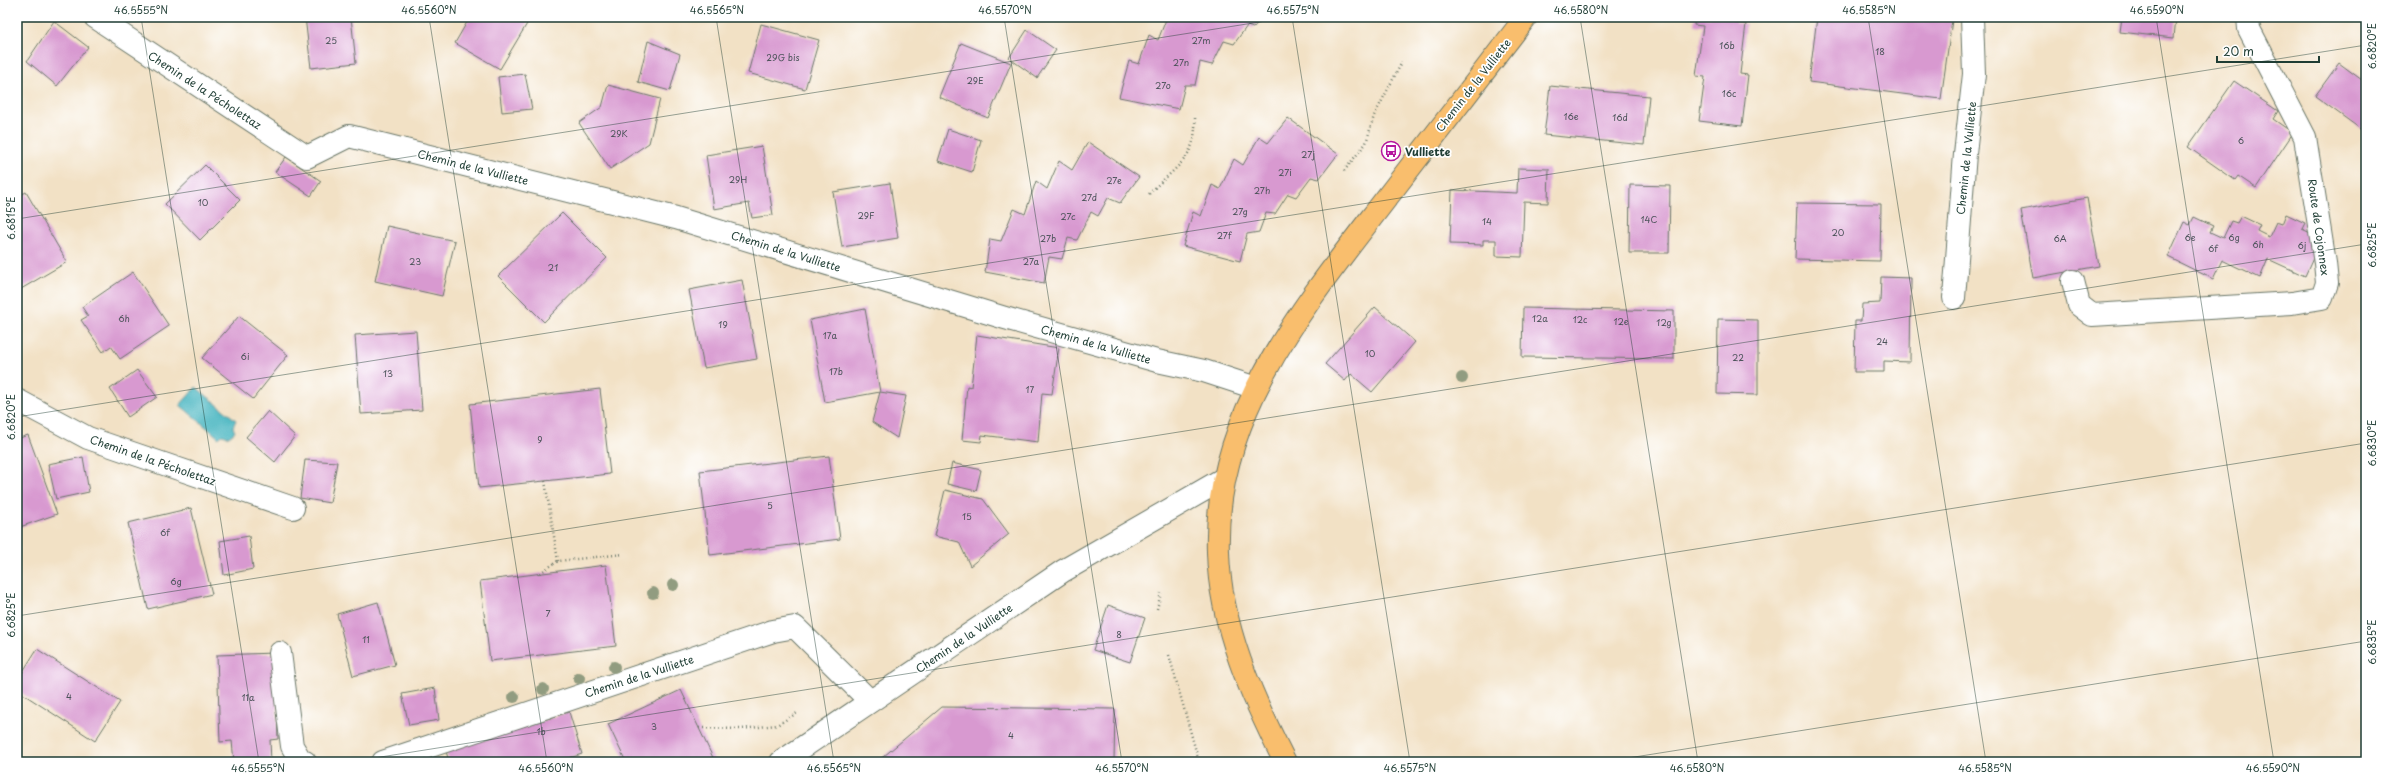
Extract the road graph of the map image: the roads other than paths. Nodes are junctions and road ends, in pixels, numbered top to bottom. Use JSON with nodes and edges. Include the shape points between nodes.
{"nodes":[{"id":1,"x":95,"y":17,"type":"edge"},
{"id":2,"x":1526,"y":17,"type":"edge"},
{"id":3,"x":1972,"y":17,"type":"edge"},
{"id":4,"x":2248,"y":17,"type":"edge"},
{"id":5,"x":316,"y":153,"type":"joint"},
{"id":6,"x":2073,"y":281,"type":"dead end"},
{"id":7,"x":1954,"y":298,"type":"dead end"},
{"id":8,"x":1256,"y":388,"type":"junction"},
{"id":9,"x":17,"y":400,"type":"edge"},
{"id":10,"x":1223,"y":479,"type":"junction"},
{"id":11,"x":293,"y":508,"type":"dead end"},
{"id":12,"x":280,"y":653,"type":"dead end"},
{"id":13,"x":870,"y":701,"type":"junction"},
{"id":14,"x":306,"y":762,"type":"edge"},
{"id":15,"x":383,"y":762,"type":"edge"},
{"id":16,"x":781,"y":762,"type":"edge"},
{"id":17,"x":1285,"y":762,"type":"edge"}],
"edges":[{"from":1,"to":5,"type":"street","name":"Chemin de la Pécholettaz","via":[[307,157]]},
{"from":2,"to":8,"type":"main road","name":"Chemin de la Vulliette","via":[[1327,276]]},
{"from":3,"to":7,"type":"street","name":"Chemin de la Vulliette","via":[[1974,74]]},
{"from":4,"to":6,"type":"street","name":"Route de Cojonnex","via":[[2249,29],[2305,137],[2327,283],[2322,298],[2292,303],[2092,315],[2079,305]]},
{"from":5,"to":8,"type":"street","name":"Chemin de la Vulliette","via":[[349,136],[676,218],[1005,318],[1157,361],[1204,371]]},
{"from":8,"to":10,"type":"main road","name":"Chemin de la Vulliette","via":[[1234,439]]},
{"from":9,"to":11,"type":"street","name":"Chemin de la Pécholettaz","via":[[88,438]]},
{"from":10,"to":13,"type":"street","name":"Chemin de la Vulliette","via":[[1063,571]]},
{"from":10,"to":17,"type":"main road","name":"Chemin de la Vulliette","via":[[1217,533],[1223,601],[1250,685]]},
{"from":12,"to":14,"type":"street","via":[[292,746],[300,761]]},
{"from":13,"to":15,"type":"street","name":"Chemin de la Vulliette","via":[[795,627],[766,634]]},
{"from":13,"to":16,"type":"street","name":"Chemin de la Vulliette"}]}
